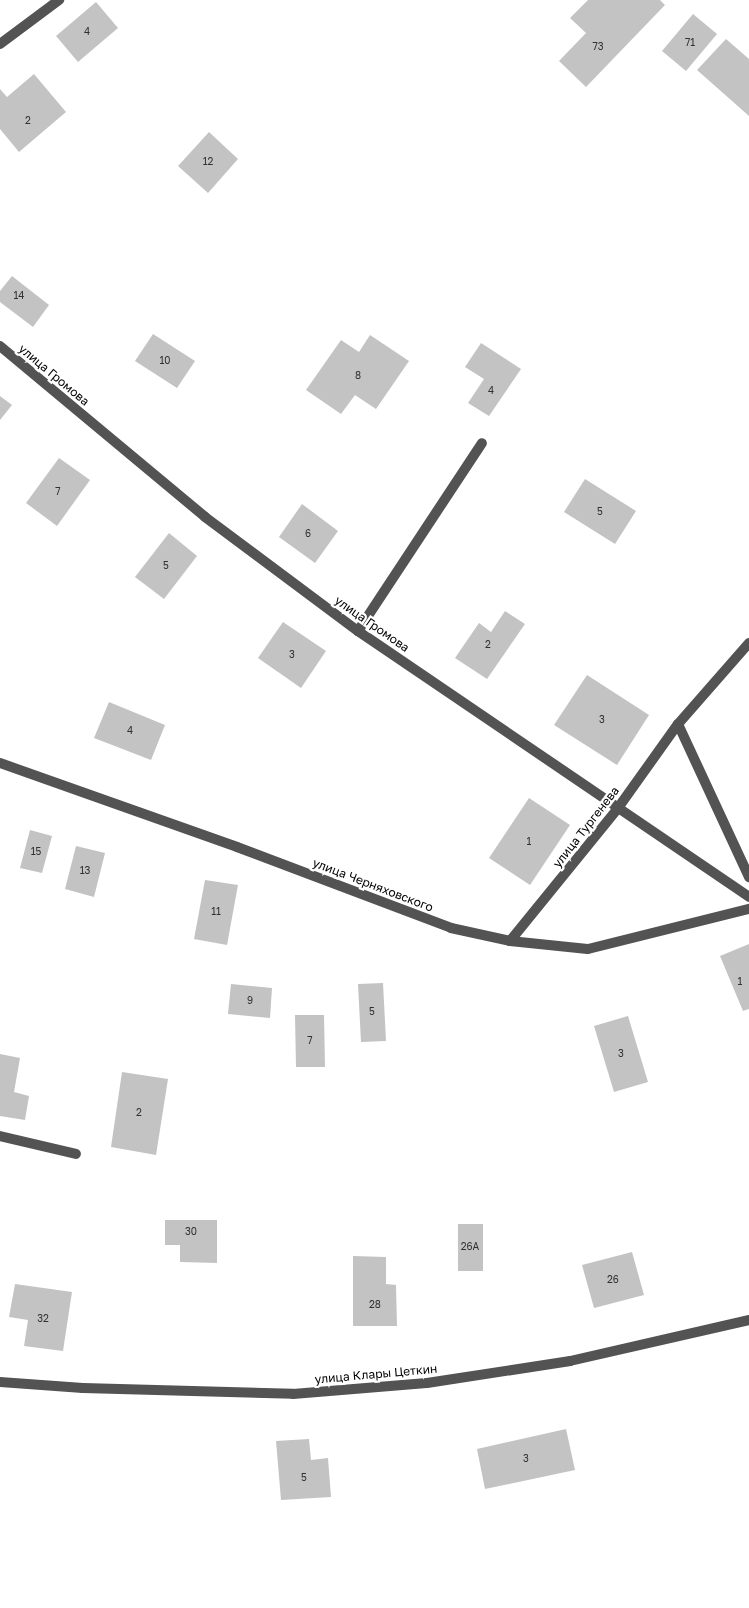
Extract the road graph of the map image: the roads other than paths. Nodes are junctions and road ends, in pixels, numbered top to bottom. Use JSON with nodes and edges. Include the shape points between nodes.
{"nodes":[{"id":1,"x":59,"y":0,"type":"edge"},
{"id":2,"x":0,"y":44,"type":"edge"},
{"id":3,"x":0,"y":346,"type":"edge"},
{"id":4,"x":482,"y":443,"type":"dead end"},
{"id":5,"x":358,"y":631,"type":"junction"},
{"id":6,"x":749,"y":643,"type":"edge"},
{"id":7,"x":678,"y":724,"type":"junction"},
{"id":8,"x":0,"y":763,"type":"edge"},
{"id":9,"x":618,"y":808,"type":"junction"},
{"id":10,"x":749,"y":877,"type":"edge"},
{"id":11,"x":749,"y":897,"type":"edge"},
{"id":12,"x":749,"y":909,"type":"edge"},
{"id":13,"x":510,"y":941,"type":"junction"},
{"id":14,"x":0,"y":1136,"type":"edge"},
{"id":15,"x":76,"y":1154,"type":"dead end"},
{"id":16,"x":749,"y":1320,"type":"edge"},
{"id":17,"x":0,"y":1382,"type":"edge"}],
"edges":[{"from":1,"to":2,"type":"street"},
{"from":3,"to":5,"type":"street","name":"улица Громова","via":[[205,517]]},
{"from":4,"to":5,"type":"street"},
{"from":5,"to":9,"type":"street","name":"улица Громова"},
{"from":6,"to":7,"type":"street","name":"улица Тургенева"},
{"from":7,"to":9,"type":"street","name":"улица Тургенева"},
{"from":7,"to":10,"type":"street"},
{"from":8,"to":13,"type":"street","name":"улица Черняховского","via":[[237,847],[451,928]]},
{"from":9,"to":11,"type":"street","name":"улица Громова"},
{"from":9,"to":13,"type":"street","name":"улица Тургенева"},
{"from":12,"to":13,"type":"street","name":"улица Черняховского","via":[[588,950]]},
{"from":14,"to":15,"type":"street"},
{"from":16,"to":17,"type":"street","name":"улица Клары Цеткин","via":[[570,1361],[427,1383],[293,1394],[82,1388]]}]}
